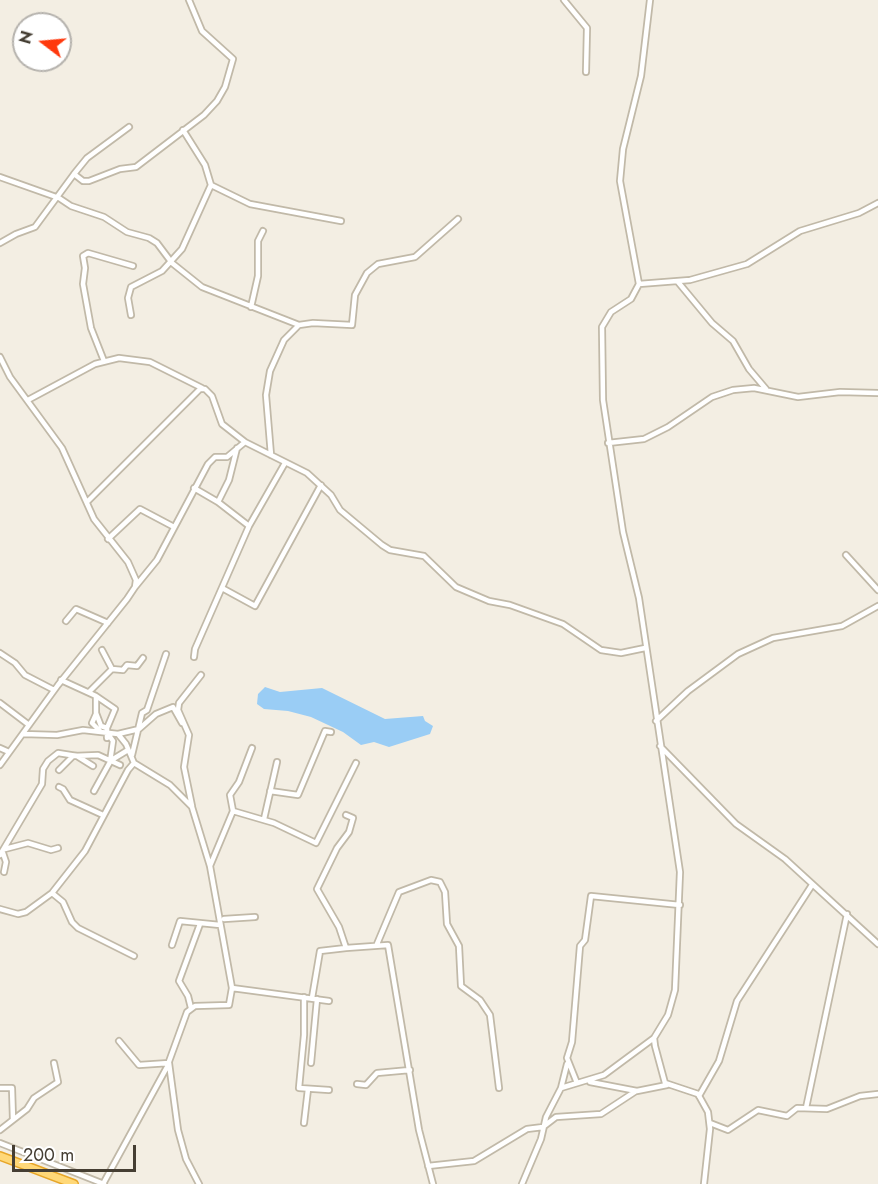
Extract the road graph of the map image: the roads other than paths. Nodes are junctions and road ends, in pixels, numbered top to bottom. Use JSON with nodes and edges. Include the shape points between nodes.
{"nodes":[{"id":1,"x":189,"y":0,"type":"edge"},
{"id":2,"x":564,"y":0,"type":"edge"},
{"id":3,"x":650,"y":0,"type":"edge"},
{"id":4,"x":586,"y":72,"type":"dead end"},
{"id":5,"x":129,"y":126,"type":"dead end"},
{"id":6,"x":183,"y":130,"type":"junction"},
{"id":7,"x":74,"y":174,"type":"junction"},
{"id":8,"x":0,"y":177,"type":"edge"},
{"id":9,"x":211,"y":184,"type":"junction"},
{"id":10,"x":59,"y":198,"type":"junction"},
{"id":11,"x":878,"y":203,"type":"edge"},
{"id":12,"x":458,"y":219,"type":"dead end"},
{"id":13,"x":341,"y":221,"type":"dead end"},
{"id":14,"x":263,"y":231,"type":"dead end"},
{"id":15,"x":0,"y":243,"type":"edge"},
{"id":16,"x":172,"y":263,"type":"junction"},
{"id":17,"x":133,"y":266,"type":"dead end"},
{"id":18,"x":678,"y":282,"type":"junction"},
{"id":19,"x":639,"y":284,"type":"junction"},
{"id":20,"x":250,"y":307,"type":"junction"},
{"id":21,"x":131,"y":315,"type":"dead end"},
{"id":22,"x":299,"y":326,"type":"junction"},
{"id":23,"x":0,"y":357,"type":"edge"},
{"id":24,"x":104,"y":361,"type":"junction"},
{"id":25,"x":202,"y":388,"type":"junction"},
{"id":26,"x":768,"y":391,"type":"junction"},
{"id":27,"x":878,"y":393,"type":"edge"},
{"id":28,"x":28,"y":400,"type":"junction"},
{"id":29,"x":245,"y":442,"type":"junction"},
{"id":30,"x":608,"y":443,"type":"junction"},
{"id":31,"x":238,"y":446,"type":"junction"},
{"id":32,"x":271,"y":455,"type":"junction"},
{"id":33,"x":285,"y":463,"type":"junction"},
{"id":34,"x":321,"y":485,"type":"junction"},
{"id":35,"x":194,"y":488,"type":"junction"},
{"id":36,"x":87,"y":502,"type":"junction"},
{"id":37,"x":219,"y":502,"type":"junction"},
{"id":38,"x":249,"y":526,"type":"junction"},
{"id":39,"x":174,"y":527,"type":"junction"},
{"id":40,"x":108,"y":539,"type":"junction"},
{"id":41,"x":846,"y":555,"type":"dead end"},
{"id":42,"x":135,"y":587,"type":"junction"},
{"id":43,"x":222,"y":588,"type":"junction"},
{"id":44,"x":878,"y":590,"type":"edge"},
{"id":45,"x":878,"y":606,"type":"edge"},
{"id":46,"x":66,"y":621,"type":"dead end"},
{"id":47,"x":108,"y":623,"type":"junction"},
{"id":48,"x":645,"y":648,"type":"junction"},
{"id":49,"x":102,"y":650,"type":"dead end"},
{"id":50,"x":0,"y":653,"type":"edge"},
{"id":51,"x":166,"y":654,"type":"dead end"},
{"id":52,"x":194,"y":657,"type":"dead end"},
{"id":53,"x":143,"y":658,"type":"dead end"},
{"id":54,"x":112,"y":669,"type":"junction"},
{"id":55,"x":201,"y":675,"type":"dead end"},
{"id":56,"x":62,"y":680,"type":"junction"},
{"id":57,"x":54,"y":690,"type":"junction"},
{"id":58,"x":89,"y":692,"type":"junction"},
{"id":59,"x":96,"y":696,"type":"junction"},
{"id":60,"x":0,"y":703,"type":"edge"},
{"id":61,"x":96,"y":713,"type":"junction"},
{"id":62,"x":656,"y":721,"type":"junction"},
{"id":63,"x":29,"y":725,"type":"junction"},
{"id":64,"x":186,"y":727,"type":"junction"},
{"id":65,"x":139,"y":729,"type":"junction"},
{"id":66,"x":100,"y":731,"type":"junction"},
{"id":67,"x":331,"y":732,"type":"dead end"},
{"id":68,"x":23,"y":734,"type":"junction"},
{"id":69,"x":107,"y":734,"type":"junction"},
{"id":70,"x":118,"y":734,"type":"junction"},
{"id":71,"x":660,"y":746,"type":"junction"},
{"id":72,"x":0,"y":748,"type":"edge"},
{"id":73,"x":252,"y":748,"type":"dead end"},
{"id":74,"x":128,"y":750,"type":"junction"},
{"id":75,"x":9,"y":752,"type":"junction"},
{"id":76,"x":77,"y":756,"type":"junction"},
{"id":77,"x":132,"y":756,"type":"junction"},
{"id":78,"x":110,"y":762,"type":"junction"},
{"id":79,"x":278,"y":762,"type":"dead end"},
{"id":80,"x":134,"y":763,"type":"junction"},
{"id":81,"x":356,"y":763,"type":"dead end"},
{"id":82,"x":0,"y":765,"type":"edge"},
{"id":83,"x":120,"y":765,"type":"dead end"},
{"id":84,"x":93,"y":766,"type":"dead end"},
{"id":85,"x":59,"y":770,"type":"dead end"},
{"id":86,"x":59,"y":787,"type":"dead end"},
{"id":87,"x":94,"y":791,"type":"dead end"},
{"id":88,"x":270,"y":791,"type":"junction"},
{"id":89,"x":192,"y":807,"type":"junction"},
{"id":90,"x":233,"y":811,"type":"junction"},
{"id":91,"x":103,"y":815,"type":"junction"},
{"id":92,"x":346,"y":815,"type":"dead end"},
{"id":93,"x":264,"y":819,"type":"junction"},
{"id":94,"x":58,"y":848,"type":"dead end"},
{"id":95,"x":3,"y":852,"type":"edge"},
{"id":96,"x":210,"y":866,"type":"junction"},
{"id":97,"x":4,"y":872,"type":"dead end"},
{"id":98,"x":812,"y":885,"type":"junction"},
{"id":99,"x":52,"y":893,"type":"junction"},
{"id":100,"x":680,"y":905,"type":"junction"},
{"id":101,"x":0,"y":909,"type":"edge"},
{"id":102,"x":847,"y":914,"type":"junction"},
{"id":103,"x":255,"y":917,"type":"dead end"},
{"id":104,"x":220,"y":922,"type":"junction"},
{"id":105,"x":200,"y":924,"type":"junction"},
{"id":106,"x":377,"y":944,"type":"junction"},
{"id":107,"x":878,"y":944,"type":"edge"},
{"id":108,"x":172,"y":945,"type":"dead end"},
{"id":109,"x":346,"y":948,"type":"junction"},
{"id":110,"x":134,"y":956,"type":"dead end"},
{"id":111,"x":232,"y":988,"type":"junction"},
{"id":112,"x":304,"y":997,"type":"junction"},
{"id":113,"x":315,"y":999,"type":"junction"},
{"id":114,"x":329,"y":1001,"type":"dead end"},
{"id":115,"x":190,"y":1008,"type":"junction"},
{"id":116,"x":654,"y":1038,"type":"junction"},
{"id":117,"x":119,"y":1041,"type":"dead end"},
{"id":118,"x":54,"y":1063,"type":"dead end"},
{"id":119,"x":169,"y":1063,"type":"junction"},
{"id":120,"x":311,"y":1063,"type":"dead end"},
{"id":121,"x":567,"y":1063,"type":"junction"},
{"id":122,"x":410,"y":1070,"type":"junction"},
{"id":123,"x":584,"y":1082,"type":"junction"},
{"id":124,"x":577,"y":1083,"type":"junction"},
{"id":125,"x":357,"y":1084,"type":"dead end"},
{"id":126,"x":667,"y":1084,"type":"junction"},
{"id":127,"x":0,"y":1088,"type":"edge"},
{"id":128,"x":499,"y":1088,"type":"dead end"},
{"id":129,"x":561,"y":1088,"type":"junction"},
{"id":130,"x":308,"y":1089,"type":"junction"},
{"id":131,"x":329,"y":1090,"type":"dead end"},
{"id":132,"x":636,"y":1091,"type":"junction"},
{"id":133,"x":878,"y":1094,"type":"edge"},
{"id":134,"x":699,"y":1096,"type":"junction"},
{"id":135,"x":806,"y":1108,"type":"junction"},
{"id":136,"x":13,"y":1120,"type":"junction"},
{"id":137,"x":304,"y":1123,"type":"dead end"},
{"id":138,"x":710,"y":1123,"type":"junction"},
{"id":139,"x":543,"y":1127,"type":"junction"},
{"id":140,"x":0,"y":1130,"type":"edge"},
{"id":141,"x":0,"y":1143,"type":"edge"},
{"id":142,"x":0,"y":1156,"type":"edge"},
{"id":143,"x":428,"y":1166,"type":"junction"},
{"id":144,"x":74,"y":1184,"type":"edge"},
{"id":145,"x":103,"y":1184,"type":"edge"},
{"id":146,"x":199,"y":1184,"type":"edge"},
{"id":147,"x":433,"y":1184,"type":"edge"},
{"id":148,"x":522,"y":1184,"type":"edge"},
{"id":149,"x":704,"y":1184,"type":"edge"}],
"edges":[{"from":1,"to":6,"type":"street","via":[[202,31],[233,59],[217,101]]},
{"from":2,"to":4,"type":"street","via":[[587,28]]},
{"from":3,"to":19,"type":"street","via":[[641,76],[620,181]]},
{"from":5,"to":7,"type":"street","via":[[87,158]]},
{"from":6,"to":7,"type":"street","via":[[136,167],[89,181]]},
{"from":6,"to":9,"type":"street","via":[[205,165]]},
{"from":7,"to":10,"type":"street"},
{"from":8,"to":10,"type":"street"},
{"from":9,"to":13,"type":"street","via":[[250,204]]},
{"from":9,"to":16,"type":"street","via":[[185,245]]},
{"from":10,"to":15,"type":"street","via":[[35,227]]},
{"from":10,"to":16,"type":"street","via":[[152,240]]},
{"from":11,"to":18,"type":"street","via":[[800,231],[747,264]]},
{"from":12,"to":22,"type":"street","via":[[415,257],[378,264],[367,273],[355,295],[352,325]]},
{"from":14,"to":20,"type":"street","via":[[258,241],[258,276]]},
{"from":16,"to":20,"type":"street","via":[[202,287]]},
{"from":16,"to":21,"type":"street","via":[[131,287]]},
{"from":17,"to":24,"type":"street","via":[[88,253],[83,256],[83,284],[91,328]]},
{"from":18,"to":19,"type":"street"},
{"from":18,"to":26,"type":"street","via":[[712,323],[733,341],[748,369]]},
{"from":19,"to":30,"type":"street","via":[[631,299],[611,312],[602,327]]},
{"from":20,"to":22,"type":"street"},
{"from":22,"to":32,"type":"street","via":[[282,343],[269,378],[266,394]]},
{"from":23,"to":28,"type":"street"},
{"from":24,"to":25,"type":"street","via":[[143,360]]},
{"from":24,"to":28,"type":"street"},
{"from":25,"to":29,"type":"street","via":[[212,396],[222,424]]},
{"from":25,"to":36,"type":"street"},
{"from":26,"to":27,"type":"street","via":[[798,397]]},
{"from":26,"to":30,"type":"street","via":[[748,388],[719,394],[644,439]]},
{"from":28,"to":36,"type":"street","via":[[62,448]]},
{"from":29,"to":31,"type":"street"},
{"from":29,"to":32,"type":"street"},
{"from":30,"to":48,"type":"street"},
{"from":31,"to":35,"type":"street","via":[[226,457],[215,457]]},
{"from":31,"to":37,"type":"street"},
{"from":32,"to":33,"type":"street"},
{"from":33,"to":34,"type":"street","via":[[307,472]]},
{"from":33,"to":38,"type":"street"},
{"from":34,"to":43,"type":"street","via":[[255,606]]},
{"from":34,"to":48,"type":"street","via":[[340,510],[382,545],[424,556],[460,589],[563,624],[601,651],[621,653]]},
{"from":35,"to":37,"type":"street"},
{"from":35,"to":39,"type":"street"},
{"from":36,"to":40,"type":"street"},
{"from":37,"to":38,"type":"street"},
{"from":38,"to":43,"type":"street"},
{"from":39,"to":40,"type":"street","via":[[140,509]]},
{"from":39,"to":42,"type":"street","via":[[157,560]]},
{"from":40,"to":42,"type":"street","via":[[133,570]]},
{"from":41,"to":44,"type":"street"},
{"from":42,"to":47,"type":"street"},
{"from":43,"to":52,"type":"street"},
{"from":45,"to":62,"type":"street","via":[[842,626],[773,638],[738,654]]},
{"from":46,"to":47,"type":"street","via":[[75,609]]},
{"from":47,"to":56,"type":"street"},
{"from":48,"to":62,"type":"street"},
{"from":49,"to":54,"type":"street"},
{"from":50,"to":57,"type":"street","via":[[25,675]]},
{"from":51,"to":65,"type":"street"},
{"from":53,"to":54,"type":"street","via":[[137,666],[127,664],[123,670]]},
{"from":54,"to":58,"type":"street"},
{"from":55,"to":64,"type":"street","via":[[179,703]]},
{"from":56,"to":57,"type":"street"},
{"from":56,"to":58,"type":"street"},
{"from":57,"to":63,"type":"street"},
{"from":58,"to":59,"type":"street"},
{"from":59,"to":61,"type":"street"},
{"from":59,"to":69,"type":"street","via":[[115,709]]},
{"from":60,"to":63,"type":"street"},
{"from":61,"to":66,"type":"street","via":[[92,723]]},
{"from":61,"to":69,"type":"street"},
{"from":62,"to":71,"type":"street"},
{"from":63,"to":68,"type":"street"},
{"from":64,"to":65,"type":"street","via":[[173,707],[156,714]]},
{"from":64,"to":89,"type":"street","via":[[189,735],[185,777]]},
{"from":65,"to":70,"type":"street"},
{"from":65,"to":77,"type":"street"},
{"from":66,"to":68,"type":"street"},
{"from":66,"to":69,"type":"street"},
{"from":67,"to":88,"type":"street","via":[[325,731],[298,795]]},
{"from":68,"to":75,"type":"street"},
{"from":69,"to":70,"type":"street"},
{"from":69,"to":78,"type":"street","via":[[113,741]]},
{"from":70,"to":74,"type":"street"},
{"from":71,"to":98,"type":"street","via":[[736,824]]},
{"from":71,"to":100,"type":"street","via":[[678,858]]},
{"from":72,"to":75,"type":"street"},
{"from":73,"to":90,"type":"street","via":[[230,795]]},
{"from":74,"to":77,"type":"street"},
{"from":74,"to":78,"type":"street"},
{"from":75,"to":82,"type":"street"},
{"from":76,"to":78,"type":"street","via":[[98,755]]},
{"from":76,"to":84,"type":"street"},
{"from":76,"to":85,"type":"street"},
{"from":76,"to":95,"type":"street","via":[[58,753],[48,761],[42,784]]},
{"from":77,"to":80,"type":"street"},
{"from":78,"to":83,"type":"street"},
{"from":78,"to":87,"type":"street"},
{"from":79,"to":88,"type":"street"},
{"from":80,"to":89,"type":"street","via":[[170,785]]},
{"from":80,"to":91,"type":"street"},
{"from":81,"to":93,"type":"street","via":[[316,843]]},
{"from":86,"to":91,"type":"street","via":[[70,800]]},
{"from":88,"to":93,"type":"street"},
{"from":89,"to":96,"type":"street"},
{"from":90,"to":93,"type":"street"},
{"from":90,"to":96,"type":"street"},
{"from":91,"to":99,"type":"street","via":[[78,862]]},
{"from":92,"to":109,"type":"street","via":[[353,818],[349,832],[317,889]]},
{"from":94,"to":95,"type":"street","via":[[51,850],[28,843]]},
{"from":95,"to":97,"type":"street"},
{"from":96,"to":104,"type":"street"},
{"from":98,"to":102,"type":"street"},
{"from":98,"to":134,"type":"street","via":[[737,1001],[719,1061]]},
{"from":99,"to":101,"type":"street","via":[[26,912]]},
{"from":99,"to":110,"type":"street","via":[[63,902],[78,928]]},
{"from":100,"to":116,"type":"street","via":[[675,990],[668,1015]]},
{"from":100,"to":121,"type":"street","via":[[591,896],[585,940],[580,946]]},
{"from":102,"to":107,"type":"street"},
{"from":102,"to":135,"type":"street"},
{"from":103,"to":104,"type":"street"},
{"from":104,"to":105,"type":"street"},
{"from":104,"to":111,"type":"street"},
{"from":105,"to":108,"type":"street","via":[[180,921]]},
{"from":105,"to":115,"type":"street","via":[[179,981]]},
{"from":106,"to":109,"type":"street"},
{"from":106,"to":122,"type":"street","via":[[389,948]]},
{"from":106,"to":128,"type":"street","via":[[399,892],[431,879],[440,882],[445,892],[447,924],[459,946],[461,986],[480,1000],[490,1015]]},
{"from":109,"to":113,"type":"street","via":[[320,951]]},
{"from":111,"to":112,"type":"street"},
{"from":111,"to":115,"type":"street","via":[[229,1005]]},
{"from":112,"to":113,"type":"street"},
{"from":112,"to":130,"type":"street","via":[[299,1088]]},
{"from":113,"to":114,"type":"street"},
{"from":113,"to":120,"type":"street"},
{"from":115,"to":119,"type":"street"},
{"from":116,"to":123,"type":"street","via":[[604,1075]]},
{"from":116,"to":126,"type":"street","via":[[660,1073]]},
{"from":117,"to":119,"type":"street","via":[[139,1065]]},
{"from":118,"to":136,"type":"street","via":[[58,1082],[34,1098]]},
{"from":119,"to":145,"type":"street"},
{"from":119,"to":146,"type":"street","via":[[178,1130],[186,1159]]},
{"from":121,"to":124,"type":"street"},
{"from":121,"to":129,"type":"street"},
{"from":122,"to":125,"type":"street","via":[[376,1073],[366,1084]]},
{"from":122,"to":143,"type":"street"},
{"from":123,"to":124,"type":"street"},
{"from":123,"to":132,"type":"street"},
{"from":124,"to":129,"type":"street"},
{"from":126,"to":132,"type":"street"},
{"from":126,"to":134,"type":"street"},
{"from":127,"to":136,"type":"street","via":[[12,1088]]},
{"from":129,"to":139,"type":"street"},
{"from":130,"to":131,"type":"street"},
{"from":130,"to":137,"type":"street"},
{"from":132,"to":139,"type":"street","via":[[601,1114],[556,1117]]},
{"from":133,"to":135,"type":"street","via":[[860,1096],[833,1108]]},
{"from":134,"to":138,"type":"street"},
{"from":135,"to":138,"type":"street","via":[[796,1108],[785,1116],[758,1110],[728,1130]]},
{"from":136,"to":140,"type":"street"},
{"from":138,"to":149,"type":"street"},
{"from":139,"to":143,"type":"street","via":[[518,1133],[474,1161]]},
{"from":139,"to":148,"type":"street"},
{"from":141,"to":145,"type":"street"},
{"from":142,"to":144,"type":"highway"},
{"from":143,"to":147,"type":"street"}]}
